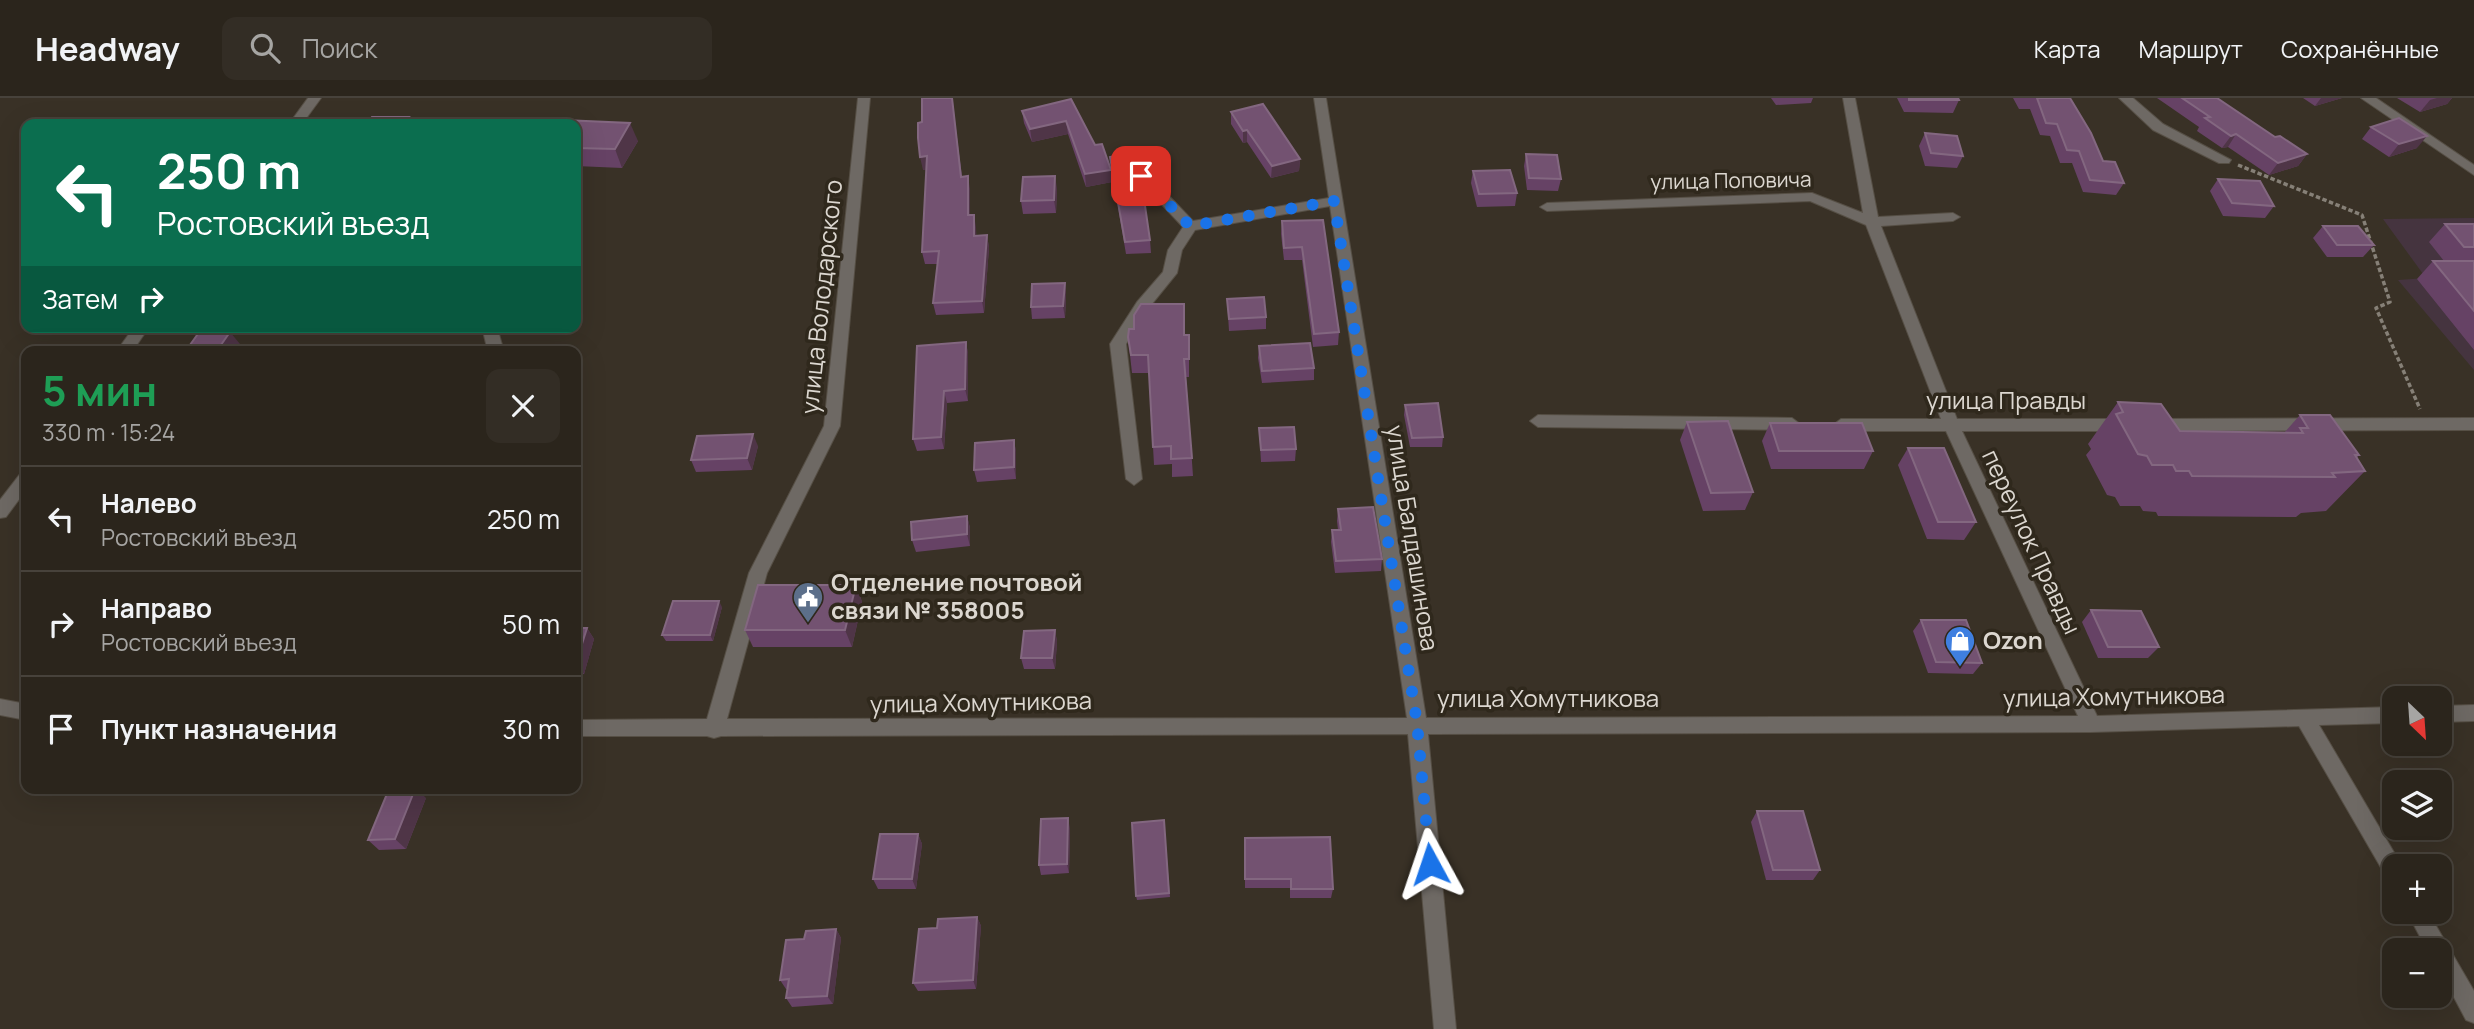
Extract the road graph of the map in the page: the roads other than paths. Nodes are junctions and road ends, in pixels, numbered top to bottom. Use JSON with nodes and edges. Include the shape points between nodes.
{"nodes":[{"id":1,"x":295,"y":98,"type":"edge"},
{"id":2,"x":315,"y":98,"type":"edge"},
{"id":3,"x":864,"y":98,"type":"edge"},
{"id":4,"x":1320,"y":98,"type":"edge"},
{"id":5,"x":1849,"y":98,"type":"edge"},
{"id":6,"x":2124,"y":98,"type":"edge"},
{"id":7,"x":2367,"y":98,"type":"edge"},
{"id":8,"x":298,"y":119,"type":"edge"},
{"id":9,"x":299,"y":119,"type":"edge"},
{"id":10,"x":2224,"y":160,"type":"road end"},
{"id":11,"x":2474,"y":171,"type":"edge"},
{"id":12,"x":1141,"y":176,"type":"dead end"},
{"id":13,"x":1334,"y":201,"type":"junction"},
{"id":14,"x":1547,"y":207,"type":"dead end"},
{"id":15,"x":1953,"y":217,"type":"dead end"},
{"id":16,"x":1872,"y":222,"type":"junction"},
{"id":17,"x":1190,"y":226,"type":"junction"},
{"id":18,"x":1538,"y":421,"type":"dead end"},
{"id":19,"x":2474,"y":424,"type":"edge"},
{"id":20,"x":1952,"y":426,"type":"junction"},
{"id":21,"x":1135,"y":479,"type":"dead end"},
{"id":22,"x":21,"y":485,"type":"edge"},
{"id":23,"x":0,"y":512,"type":"edge"},
{"id":24,"x":0,"y":707,"type":"edge"},
{"id":25,"x":21,"y":711,"type":"edge"},
{"id":26,"x":2474,"y":713,"type":"edge"},
{"id":27,"x":2452,"y":714,"type":"edge"},
{"id":28,"x":2382,"y":715,"type":"edge"},
{"id":29,"x":2304,"y":718,"type":"junction"},
{"id":30,"x":1417,"y":723,"type":"junction"},
{"id":31,"x":2091,"y":724,"type":"junction"},
{"id":32,"x":581,"y":728,"type":"edge"},
{"id":33,"x":714,"y":730,"type":"junction"},
{"id":34,"x":2384,"y":854,"type":"edge"},
{"id":35,"x":2452,"y":974,"type":"edge"},
{"id":36,"x":2474,"y":1012,"type":"edge"},
{"id":37,"x":1445,"y":1029,"type":"edge"}],
"edges":[{"from":1,"to":8,"type":"street"},
{"from":2,"to":9,"type":"street"},
{"from":3,"to":33,"type":"street","name":"улица Володарского","via":[[832,426],[758,573]]},
{"from":4,"to":13,"type":"street","name":"улица Балдашинова"},
{"from":5,"to":16,"type":"street","name":"переулок Правды"},
{"from":6,"to":10,"type":"street","via":[[2158,127]]},
{"from":7,"to":11,"type":"street"},
{"from":12,"to":17,"type":"street"},
{"from":13,"to":17,"type":"street"},
{"from":13,"to":30,"type":"street","name":"улица Балдашинова"},
{"from":14,"to":16,"type":"street","name":"улица Поповича","via":[[1812,197]]},
{"from":15,"to":16,"type":"street","name":"улица Поповича"},
{"from":16,"to":20,"type":"street","name":"переулок Правды"},
{"from":17,"to":21,"type":"street","via":[[1175,250],[1170,272],[1118,344]]},
{"from":18,"to":20,"type":"street","name":"улица Правды"},
{"from":19,"to":20,"type":"street","name":"улица Правды"},
{"from":20,"to":31,"type":"street","name":"переулок Правды"},
{"from":22,"to":23,"type":"street"},
{"from":24,"to":25,"type":"street"},
{"from":26,"to":27,"type":"street"},
{"from":28,"to":29,"type":"street","name":"улица Хомутникова"},
{"from":29,"to":31,"type":"street","name":"улица Хомутникова"},
{"from":29,"to":34,"type":"street"},
{"from":30,"to":31,"type":"street","name":"улица Хомутникова"},
{"from":30,"to":33,"type":"street","name":"улица Хомутникова"},
{"from":30,"to":37,"type":"street","name":"улица Балдашинова"},
{"from":32,"to":33,"type":"street","name":"улица Хомутникова"},
{"from":35,"to":36,"type":"street"}]}
